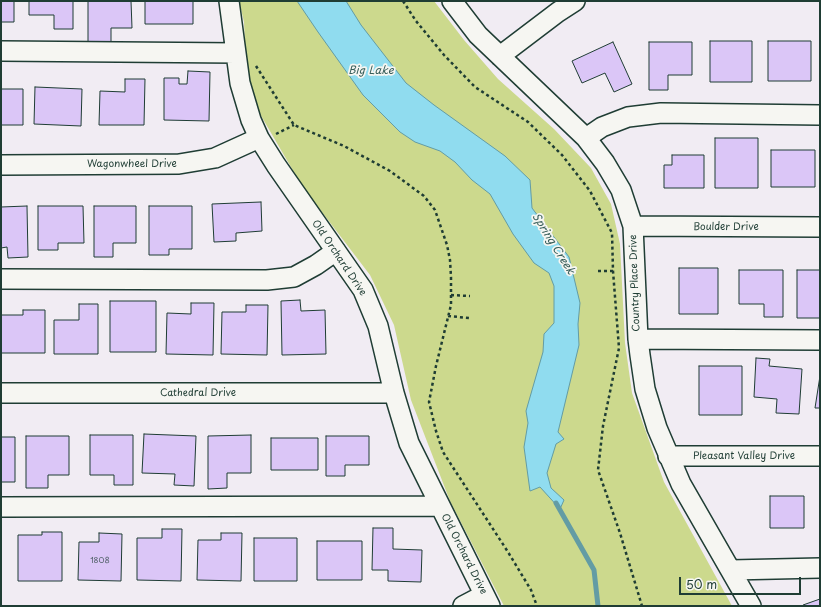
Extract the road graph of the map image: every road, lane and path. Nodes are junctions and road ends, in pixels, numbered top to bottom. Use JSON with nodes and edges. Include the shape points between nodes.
{"nodes":[{"id":1,"x":229,"y":1,"type":"edge"},
{"id":2,"x":403,"y":1,"type":"edge"},
{"id":3,"x":452,"y":1,"type":"edge"},
{"id":4,"x":575,"y":1,"type":"edge"},
{"id":5,"x":1,"y":51,"type":"edge"},
{"id":6,"x":236,"y":53,"type":"junction"},
{"id":7,"x":500,"y":56,"type":"junction"},
{"id":8,"x":254,"y":63,"type":"dead end"},
{"id":9,"x":820,"y":115,"type":"edge"},
{"id":10,"x":259,"y":138,"type":"junction"},
{"id":11,"x":586,"y":138,"type":"junction"},
{"id":12,"x":1,"y":165,"type":"edge"},
{"id":13,"x":633,"y":226,"type":"junction"},
{"id":14,"x":820,"y":227,"type":"edge"},
{"id":15,"x":336,"y":251,"type":"junction"},
{"id":16,"x":598,"y":271,"type":"dead end"},
{"id":17,"x":613,"y":271,"type":"junction"},
{"id":18,"x":1,"y":280,"type":"edge"},
{"id":19,"x":451,"y":295,"type":"junction"},
{"id":20,"x":470,"y":296,"type":"dead end"},
{"id":21,"x":448,"y":316,"type":"junction"},
{"id":22,"x":469,"y":318,"type":"dead end"},
{"id":23,"x":638,"y":340,"type":"junction"},
{"id":24,"x":820,"y":340,"type":"edge"},
{"id":25,"x":1,"y":393,"type":"edge"},
{"id":26,"x":394,"y":393,"type":"junction"},
{"id":27,"x":668,"y":456,"type":"junction"},
{"id":28,"x":820,"y":456,"type":"edge"},
{"id":29,"x":439,"y":506,"type":"junction"},
{"id":30,"x":1,"y":507,"type":"edge"},
{"id":31,"x":820,"y":568,"type":"edge"},
{"id":32,"x":731,"y":570,"type":"junction"},
{"id":33,"x":487,"y":600,"type":"edge"},
{"id":34,"x":463,"y":606,"type":"edge"},
{"id":35,"x":537,"y":606,"type":"edge"},
{"id":36,"x":642,"y":606,"type":"edge"},
{"id":37,"x":751,"y":606,"type":"edge"}],
"edges":[{"from":1,"to":6,"type":"street","name":"Old Orchard Drive"},
{"from":2,"to":17,"type":"path","via":[[444,55],[475,87],[528,122],[562,155],[590,191],[612,233]]},
{"from":3,"to":7,"type":"street","name":"Country Place Drive","via":[[478,35]]},
{"from":4,"to":7,"type":"street"},
{"from":5,"to":6,"type":"street"},
{"from":6,"to":10,"type":"street","name":"Old Orchard Drive","via":[[240,83]]},
{"from":7,"to":11,"type":"street","name":"Country Place Drive"},
{"from":8,"to":19,"type":"path","via":[[294,125],[370,160],[424,196],[435,210],[447,245]]},
{"from":9,"to":11,"type":"street","via":[[661,113],[628,117],[602,127]]},
{"from":10,"to":12,"type":"street","name":"Wagonwheel Drive","via":[[215,158],[180,164]]},
{"from":10,"to":15,"type":"street","name":"Old Orchard Drive"},
{"from":11,"to":13,"type":"street","name":"Country Place Drive","via":[[621,190]]},
{"from":13,"to":14,"type":"street","name":"Boulder Drive"},
{"from":13,"to":23,"type":"street","name":"Country Place Drive"},
{"from":15,"to":18,"type":"street","via":[[316,266],[294,277],[267,280]]},
{"from":15,"to":26,"type":"street","name":"Old Orchard Drive","via":[[363,290],[378,326]]},
{"from":16,"to":17,"type":"path"},
{"from":17,"to":36,"type":"path","via":[[619,348],[603,426],[598,470]]},
{"from":19,"to":20,"type":"path"},
{"from":19,"to":21,"type":"path"},
{"from":21,"to":22,"type":"path"},
{"from":21,"to":35,"type":"path","via":[[429,402],[436,431],[443,452],[508,552],[531,590]]},
{"from":23,"to":24,"type":"street"},
{"from":23,"to":27,"type":"street","name":"Country Place Drive","via":[[645,389]]},
{"from":25,"to":26,"type":"street","name":"Cathedral Drive"},
{"from":26,"to":29,"type":"street","name":"Old Orchard Drive","via":[[410,443]]},
{"from":27,"to":28,"type":"street","name":"Pleasant Valley Drive"},
{"from":27,"to":32,"type":"street","name":"Country Place Drive","via":[[681,484]]},
{"from":29,"to":30,"type":"street"},
{"from":29,"to":33,"type":"street","name":"Old Orchard Drive"},
{"from":31,"to":32,"type":"street"},
{"from":32,"to":37,"type":"street","name":"Country Place Drive"},
{"from":33,"to":34,"type":"street"}]}
